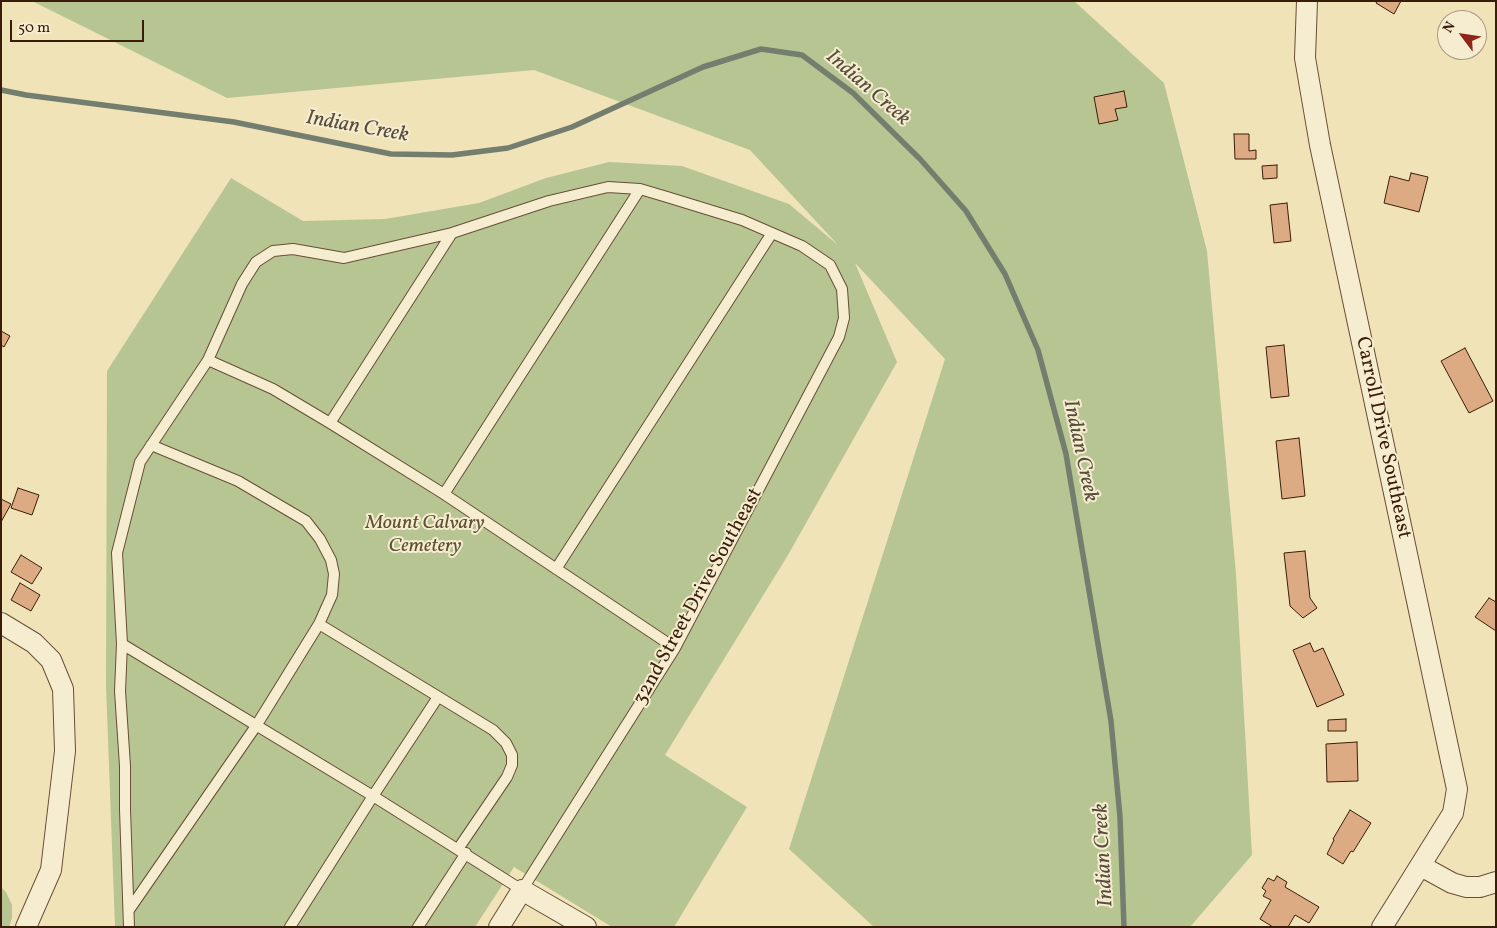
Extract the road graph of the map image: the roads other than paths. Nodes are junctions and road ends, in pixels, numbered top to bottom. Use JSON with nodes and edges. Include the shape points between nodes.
{"nodes":[{"id":1,"x":1307,"y":1,"type":"edge"},
{"id":2,"x":640,"y":189,"type":"junction"},
{"id":3,"x":452,"y":233,"type":"junction"},
{"id":4,"x":772,"y":233,"type":"junction"},
{"id":5,"x":208,"y":360,"type":"junction"},
{"id":6,"x":330,"y":423,"type":"junction"},
{"id":7,"x":151,"y":445,"type":"junction"},
{"id":8,"x":444,"y":494,"type":"junction"},
{"id":9,"x":556,"y":569,"type":"junction"},
{"id":10,"x":1,"y":622,"type":"edge"},
{"id":11,"x":319,"y":624,"type":"junction"},
{"id":12,"x":122,"y":644,"type":"junction"},
{"id":13,"x":675,"y":648,"type":"junction"},
{"id":14,"x":438,"y":697,"type":"junction"},
{"id":15,"x":256,"y":726,"type":"junction"},
{"id":16,"x":373,"y":796,"type":"junction"},
{"id":17,"x":462,"y":851,"type":"junction"},
{"id":18,"x":1421,"y":866,"type":"junction"},
{"id":19,"x":1496,"y":882,"type":"edge"},
{"id":20,"x":522,"y":890,"type":"junction"},
{"id":21,"x":129,"y":910,"type":"junction"},
{"id":22,"x":26,"y":927,"type":"edge"},
{"id":23,"x":129,"y":927,"type":"edge"},
{"id":24,"x":290,"y":927,"type":"edge"},
{"id":25,"x":418,"y":927,"type":"edge"},
{"id":26,"x":499,"y":927,"type":"edge"},
{"id":27,"x":586,"y":927,"type":"edge"},
{"id":28,"x":1382,"y":927,"type":"edge"}],
"edges":[{"from":1,"to":18,"type":"street","name":"Carroll Drive Southeast","via":[[1306,58],[1320,146],[1457,789],[1453,813]]},
{"from":2,"to":3,"type":"lane","name":"32nd Street Drive Southeast","via":[[608,187],[557,199]]},
{"from":2,"to":4,"type":"lane","name":"32nd Street Drive Southeast","via":[[742,220]]},
{"from":2,"to":8,"type":"lane"},
{"from":3,"to":5,"type":"lane","name":"32nd Street Drive Southeast","via":[[344,258],[293,249],[273,251],[256,262],[242,284]]},
{"from":3,"to":6,"type":"lane"},
{"from":4,"to":9,"type":"lane"},
{"from":4,"to":13,"type":"lane","name":"32nd Street Drive Southeast","via":[[802,246],[830,265],[842,289],[844,318],[839,337]]},
{"from":5,"to":6,"type":"lane","via":[[274,388]]},
{"from":5,"to":7,"type":"lane","name":"32nd Street Drive Southeast"},
{"from":6,"to":8,"type":"lane"},
{"from":7,"to":11,"type":"lane","via":[[238,481],[306,521],[320,539],[334,574],[332,596]]},
{"from":7,"to":12,"type":"lane","name":"32nd Street Drive Southeast","via":[[140,462],[117,553]]},
{"from":8,"to":9,"type":"lane"},
{"from":9,"to":13,"type":"lane"},
{"from":10,"to":22,"type":"street","via":[[34,643],[51,660],[63,689],[65,752],[51,870]]},
{"from":11,"to":14,"type":"lane"},
{"from":11,"to":15,"type":"lane"},
{"from":12,"to":15,"type":"lane"},
{"from":12,"to":21,"type":"lane","name":"32nd Street Drive Southeast","via":[[120,691]]},
{"from":13,"to":20,"type":"lane","name":"32nd Street Drive Southeast"},
{"from":14,"to":16,"type":"lane"},
{"from":14,"to":17,"type":"lane","via":[[493,730],[512,755],[507,777]]},
{"from":15,"to":16,"type":"lane"},
{"from":15,"to":21,"type":"lane"},
{"from":16,"to":17,"type":"lane"},
{"from":16,"to":24,"type":"lane"},
{"from":17,"to":20,"type":"lane"},
{"from":17,"to":25,"type":"lane"},
{"from":18,"to":19,"type":"street","via":[[1466,887]]},
{"from":18,"to":28,"type":"street","name":"Carroll Drive Southeast"},
{"from":20,"to":26,"type":"street","name":"32nd Street Drive Southeast"},
{"from":20,"to":27,"type":"street"},
{"from":21,"to":23,"type":"lane","name":"32nd Street Drive Southeast"}]}
